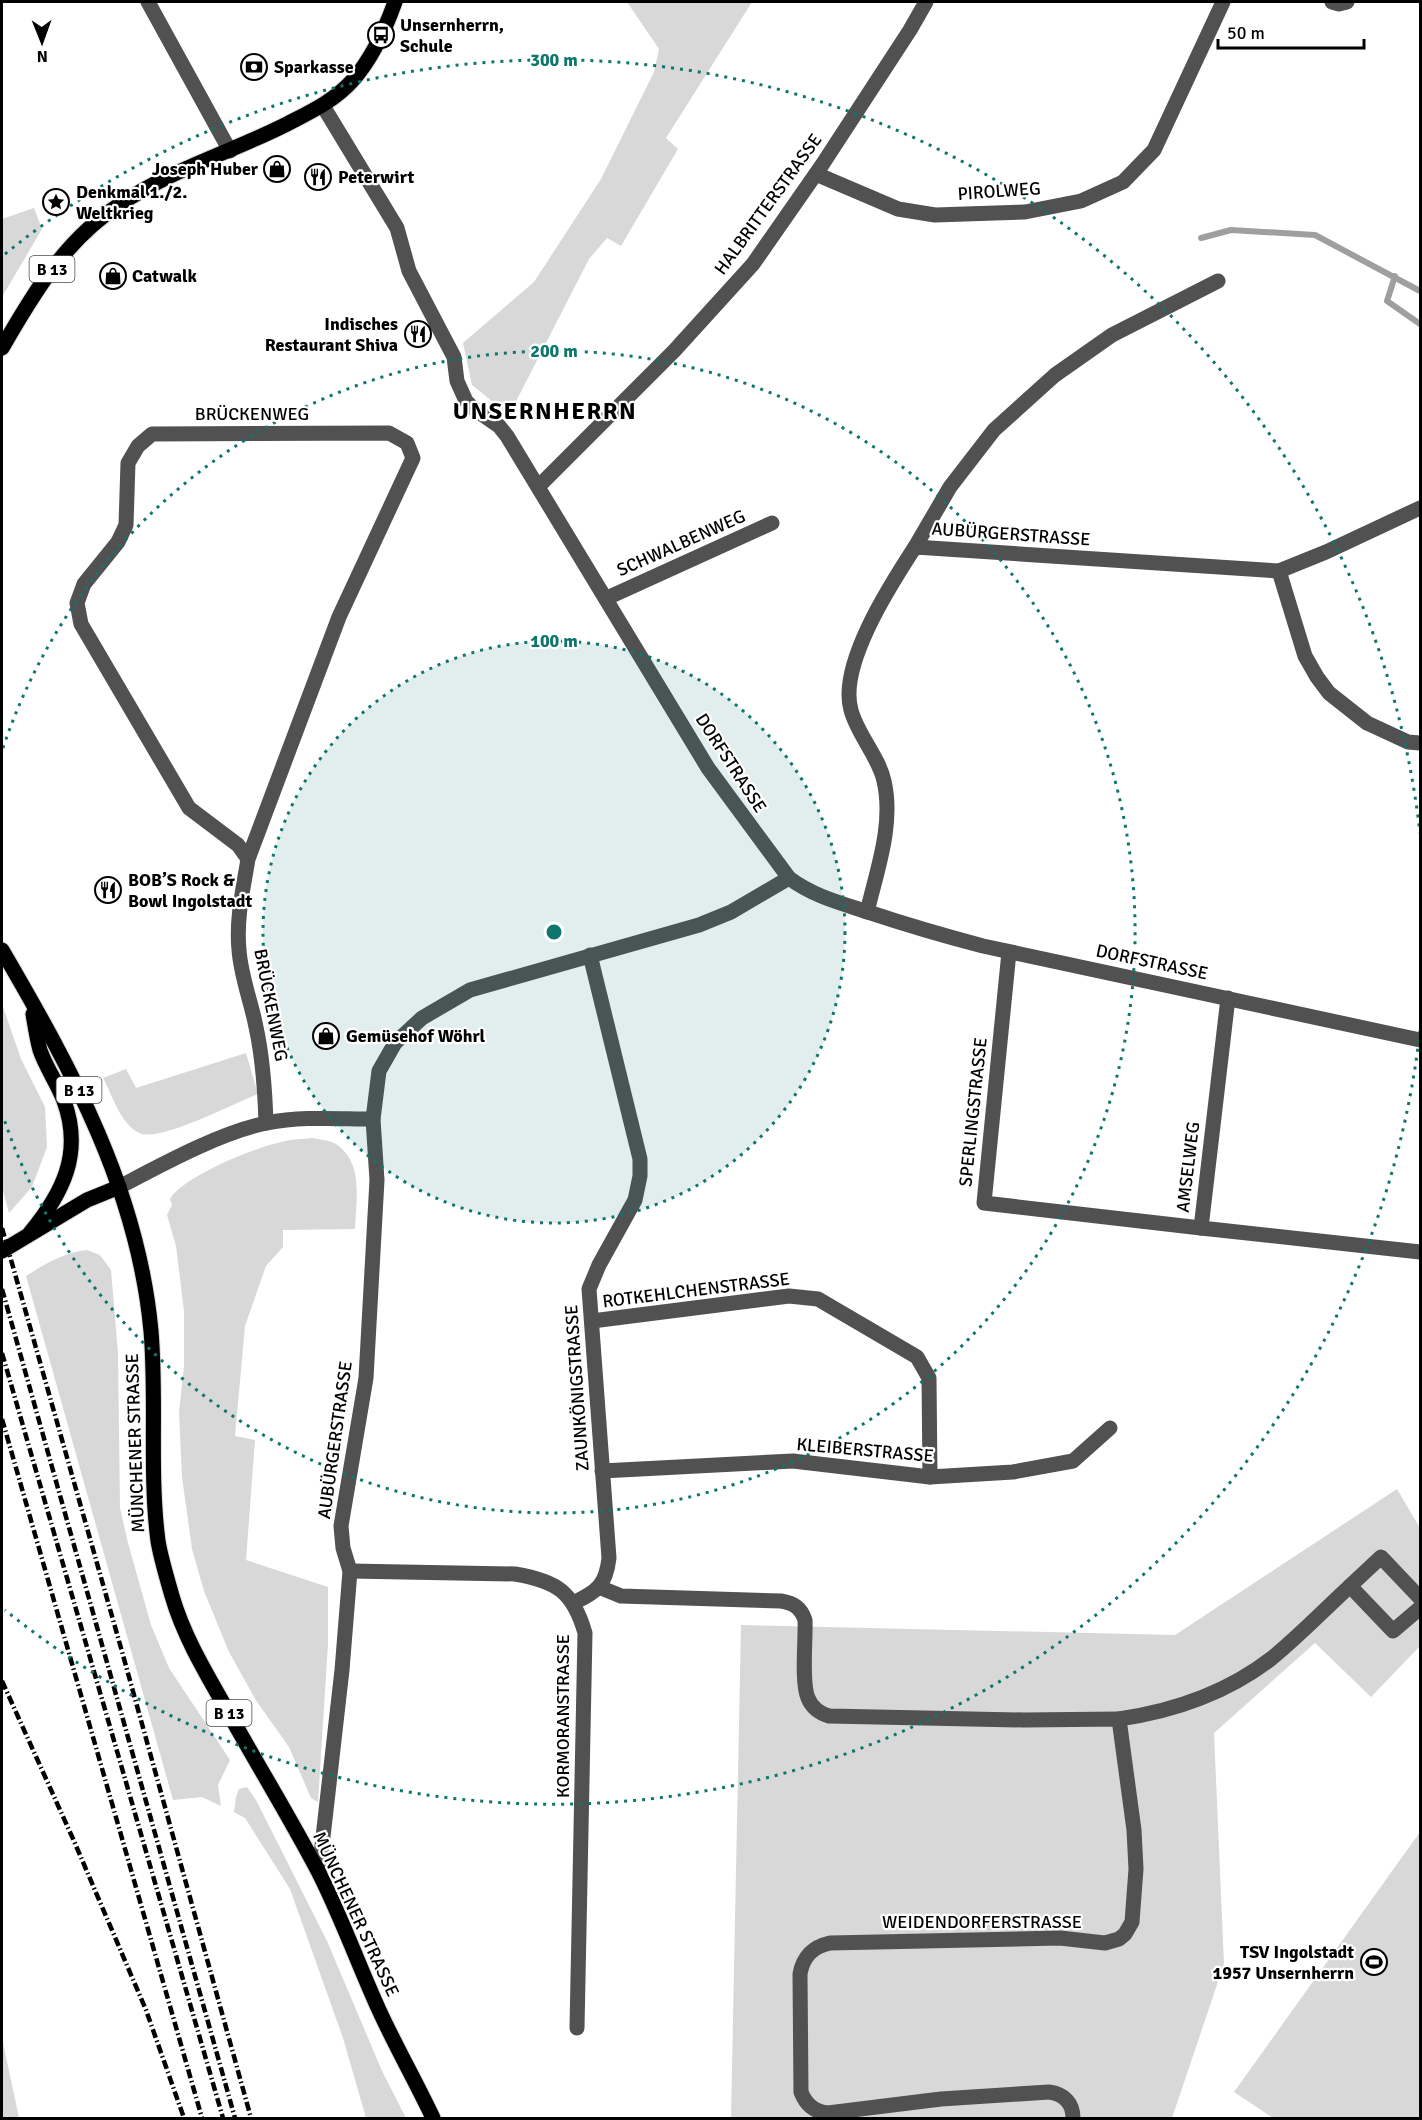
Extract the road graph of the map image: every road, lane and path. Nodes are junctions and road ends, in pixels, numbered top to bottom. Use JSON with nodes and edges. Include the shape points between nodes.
{"nodes":[{"id":1,"x":148,"y":2,"type":"edge"},
{"id":2,"x":395,"y":2,"type":"edge"},
{"id":3,"x":926,"y":2,"type":"edge"},
{"id":4,"x":1223,"y":2,"type":"edge"},
{"id":5,"x":1332,"y":2,"type":"edge"},
{"id":6,"x":1347,"y":2,"type":"edge"},
{"id":7,"x":323,"y":106,"type":"junction"},
{"id":8,"x":230,"y":151,"type":"junction"},
{"id":9,"x":816,"y":174,"type":"junction"},
{"id":10,"x":1218,"y":281,"type":"dead end"},
{"id":11,"x":2,"y":348,"type":"edge"},
{"id":12,"x":539,"y":486,"type":"junction"},
{"id":13,"x":1420,"y":508,"type":"edge"},
{"id":14,"x":772,"y":523,"type":"dead end"},
{"id":15,"x":915,"y":547,"type":"junction"},
{"id":16,"x":1279,"y":571,"type":"junction"},
{"id":17,"x":607,"y":598,"type":"junction"},
{"id":18,"x":1420,"y":743,"type":"edge"},
{"id":19,"x":248,"y":859,"type":"junction"},
{"id":20,"x":789,"y":878,"type":"junction"},
{"id":21,"x":867,"y":912,"type":"junction"},
{"id":22,"x":2,"y":950,"type":"edge"},
{"id":23,"x":1009,"y":952,"type":"junction"},
{"id":24,"x":590,"y":955,"type":"junction"},
{"id":25,"x":30,"y":997,"type":"junction"},
{"id":26,"x":1228,"y":998,"type":"junction"},
{"id":27,"x":1420,"y":1040,"type":"edge"},
{"id":28,"x":373,"y":1119,"type":"junction"},
{"id":29,"x":266,"y":1123,"type":"junction"},
{"id":30,"x":119,"y":1187,"type":"junction"},
{"id":31,"x":1201,"y":1228,"type":"junction"},
{"id":32,"x":30,"y":1233,"type":"junction"},
{"id":33,"x":2,"y":1251,"type":"edge"},
{"id":34,"x":1420,"y":1252,"type":"edge"},
{"id":35,"x":592,"y":1321,"type":"junction"},
{"id":36,"x":1110,"y":1428,"type":"dead end"},
{"id":37,"x":602,"y":1471,"type":"junction"},
{"id":38,"x":930,"y":1477,"type":"junction"},
{"id":39,"x":350,"y":1570,"type":"junction"},
{"id":40,"x":1350,"y":1586,"type":"junction"},
{"id":41,"x":599,"y":1587,"type":"junction"},
{"id":42,"x":1420,"y":1598,"type":"edge"},
{"id":43,"x":573,"y":1603,"type":"junction"},
{"id":44,"x":1420,"y":1608,"type":"edge"},
{"id":45,"x":1119,"y":1719,"type":"junction"},
{"id":46,"x":319,"y":1872,"type":"junction"},
{"id":47,"x":577,"y":2028,"type":"dead end"},
{"id":48,"x":433,"y":2118,"type":"edge"},
{"id":49,"x":1072,"y":2118,"type":"edge"}],
"edges":[{"from":1,"to":8,"type":"street"},
{"from":2,"to":7,"type":"main road","number":"B 13","via":[[373,51],[351,81]]},
{"from":3,"to":9,"type":"street","name":"HALBRITTERSTRASSE"},
{"from":4,"to":9,"type":"street","name":"PIROLWEG","via":[[1154,150],[1123,182],[1081,201],[1024,212],[935,215],[898,209]]},
{"from":5,"to":6,"type":"street"},
{"from":7,"to":8,"type":"main road","number":"B 13"},
{"from":7,"to":12,"type":"street","name":"DORFSTRASSE","via":[[397,228],[409,271],[454,357],[457,381],[466,401],[500,426]]},
{"from":8,"to":11,"type":"main road","number":"B 13","via":[[119,204],[86,230],[32,295]]},
{"from":9,"to":12,"type":"street","name":"HALBRITTERSTRASSE","via":[[753,264],[674,351]]},
{"from":10,"to":15,"type":"street","via":[[1112,335],[1055,375],[994,430],[950,487]]},
{"from":12,"to":17,"type":"street","name":"DORFSTRASSE"},
{"from":13,"to":16,"type":"street","name":"AUBÜRGERSTRASSE"},
{"from":14,"to":17,"type":"street","name":"SCHWALBENWEG"},
{"from":15,"to":16,"type":"street","name":"AUBÜRGERSTRASSE"},
{"from":15,"to":21,"type":"street","name":"AUBÜRGERSTRASSE","via":[[867,633],[848,690],[851,711],[884,780],[888,823]]},
{"from":16,"to":18,"type":"street","via":[[1305,656],[1329,693],[1367,723],[1408,742]]},
{"from":17,"to":20,"type":"street","name":"DORFSTRASSE","via":[[708,768]]},
{"from":19,"to":19,"type":"street","name":"BRÜCKENWEG","via":[[339,617],[413,458],[407,443],[389,433],[152,434],[138,446],[128,463],[126,525],[118,542],[84,584],[77,603],[81,624],[189,808],[238,845]]},
{"from":19,"to":29,"type":"street","name":"BRÜCKENWEG","via":[[238,917],[239,952],[265,1078]]},
{"from":20,"to":21,"type":"street","name":"DORFSTRASSE","via":[[818,895]]},
{"from":20,"to":24,"type":"street","name":"AUBÜRGERSTRASSE","via":[[731,912],[699,925]]},
{"from":21,"to":23,"type":"street","name":"DORFSTRASSE"},
{"from":22,"to":25,"type":"main road","name":"MÜNCHENER STRASSE","number":"B 13"},
{"from":23,"to":26,"type":"street","name":"DORFSTRASSE"},
{"from":23,"to":31,"type":"street","name":"SPERLINGSTRASSE","via":[[984,1203]]},
{"from":24,"to":28,"type":"street","name":"AUBÜRGERSTRASSE","via":[[470,990],[422,1018],[395,1043],[379,1071]]},
{"from":24,"to":35,"type":"street","name":"ZAUNKÖNIGSTRASSE","via":[[640,1159],[635,1200],[589,1289]]},
{"from":25,"to":30,"type":"main road","name":"MÜNCHENER STRASSE","number":"B 13","via":[[93,1120]]},
{"from":25,"to":32,"type":"main road","via":[[40,1051],[64,1101],[72,1144],[60,1189]]},
{"from":26,"to":27,"type":"street","name":"DORFSTRASSE"},
{"from":26,"to":31,"type":"street","name":"AMSELWEG"},
{"from":28,"to":29,"type":"street","via":[[305,1118]]},
{"from":28,"to":39,"type":"street","name":"AUBÜRGERSTRASSE","via":[[377,1180],[366,1378],[341,1526]]},
{"from":29,"to":30,"type":"street","via":[[224,1137]]},
{"from":30,"to":32,"type":"main road","via":[[87,1200]]},
{"from":30,"to":46,"type":"main road","name":"MÜNCHENER STRASSE","number":"B 13","via":[[145,1282],[151,1332],[154,1499],[159,1544],[173,1599],[193,1651]]},
{"from":31,"to":34,"type":"street","name":"AMSELWEG"},
{"from":32,"to":33,"type":"main road"},
{"from":35,"to":37,"type":"street","name":"ZAUNKÖNIGSTRASSE"},
{"from":35,"to":38,"type":"street","name":"ROTKEHLCHENSTRASSE","via":[[789,1296],[818,1299],[917,1357],[929,1378]]},
{"from":36,"to":38,"type":"street","name":"KLEIBERSTRASSE","via":[[1073,1461],[1013,1472]]},
{"from":37,"to":38,"type":"street","name":"KLEIBERSTRASSE","via":[[793,1461]]},
{"from":37,"to":41,"type":"street","name":"ZAUNKÖNIGSTRASSE","via":[[609,1558],[607,1575]]},
{"from":39,"to":43,"type":"street","name":"KORMORANSTRASSE","via":[[515,1574],[541,1578],[560,1588]]},
{"from":39,"to":46,"type":"street","name":"AUBÜRGERSTRASSE"},
{"from":40,"to":42,"type":"street","via":[[1381,1557]]},
{"from":40,"to":44,"type":"street","via":[[1393,1631]]},
{"from":40,"to":45,"type":"street","via":[[1292,1641],[1240,1679],[1199,1700]]},
{"from":41,"to":43,"type":"street"},
{"from":41,"to":45,"type":"street","via":[[621,1596],[781,1601],[794,1605],[805,1620],[806,1693],[812,1705],[829,1716]]},
{"from":43,"to":47,"type":"street","name":"KORMORANSTRASSE","via":[[585,1633]]},
{"from":45,"to":49,"type":"street","name":"WEIDENDORFERSTRASSE","via":[[1136,1850],[1132,1922],[1119,1939],[1105,1943],[1060,1938],[830,1943],[809,1953],[800,1974],[801,2092],[814,2110],[828,2114],[930,2100],[1049,2092],[1069,2102]]},
{"from":46,"to":48,"type":"main road","name":"MÜNCHENER STRASSE","number":"B 13"}]}
